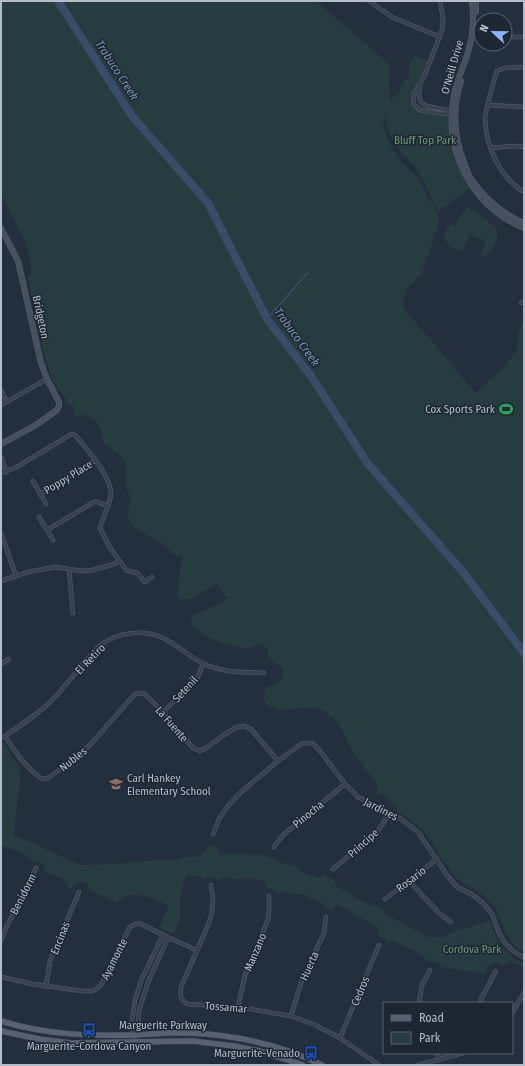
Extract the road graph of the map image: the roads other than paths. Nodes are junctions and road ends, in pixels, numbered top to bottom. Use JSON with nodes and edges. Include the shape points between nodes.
{"nodes":[{"id":1,"x":369,"y":1,"type":"edge"},
{"id":2,"x":440,"y":1,"type":"edge"},
{"id":3,"x":472,"y":1,"type":"edge"},
{"id":4,"x":476,"y":1,"type":"edge"},
{"id":5,"x":477,"y":12,"type":"edge"},
{"id":6,"x":473,"y":17,"type":"edge"},
{"id":7,"x":440,"y":37,"type":"junction"},
{"id":8,"x":513,"y":37,"type":"edge"},
{"id":9,"x":524,"y":37,"type":"edge"},
{"id":10,"x":473,"y":43,"type":"edge"},
{"id":11,"x":524,"y":67,"type":"edge"},
{"id":12,"x":421,"y":84,"type":"junction"},
{"id":13,"x":488,"y":105,"type":"junction"},
{"id":14,"x":524,"y":107,"type":"edge"},
{"id":15,"x":453,"y":112,"type":"junction"},
{"id":16,"x":524,"y":147,"type":"edge"},
{"id":17,"x":491,"y":148,"type":"junction"},
{"id":18,"x":524,"y":192,"type":"edge"},
{"id":19,"x":524,"y":223,"type":"edge"},
{"id":20,"x":1,"y":228,"type":"edge"},
{"id":21,"x":524,"y":228,"type":"edge"},
{"id":22,"x":47,"y":379,"type":"junction"},
{"id":23,"x":1,"y":390,"type":"edge"},
{"id":24,"x":7,"y":402,"type":"junction"},
{"id":25,"x":1,"y":405,"type":"edge"},
{"id":26,"x":1,"y":444,"type":"edge"},
{"id":27,"x":1,"y":457,"type":"edge"},
{"id":28,"x":96,"y":460,"type":"junction"},
{"id":29,"x":6,"y":472,"type":"junction"},
{"id":30,"x":1,"y":473,"type":"edge"},
{"id":31,"x":32,"y":481,"type":"dead end"},
{"id":32,"x":40,"y":494,"type":"junction"},
{"id":33,"x":46,"y":504,"type":"dead end"},
{"id":34,"x":107,"y":506,"type":"junction"},
{"id":35,"x":39,"y":517,"type":"dead end"},
{"id":36,"x":47,"y":530,"type":"junction"},
{"id":37,"x":1,"y":533,"type":"edge"},
{"id":38,"x":53,"y":540,"type":"dead end"},
{"id":39,"x":119,"y":560,"type":"junction"},
{"id":40,"x":69,"y":569,"type":"junction"},
{"id":41,"x":16,"y":576,"type":"junction"},
{"id":42,"x":152,"y":577,"type":"dead end"},
{"id":43,"x":1,"y":581,"type":"edge"},
{"id":44,"x":73,"y":613,"type":"dead end"},
{"id":45,"x":9,"y":659,"type":"dead end"},
{"id":46,"x":1,"y":664,"type":"edge"},
{"id":47,"x":203,"y":664,"type":"junction"},
{"id":48,"x":264,"y":673,"type":"dead end"},
{"id":49,"x":140,"y":693,"type":"joint"},
{"id":50,"x":163,"y":712,"type":"junction"},
{"id":51,"x":3,"y":737,"type":"edge"},
{"id":52,"x":278,"y":761,"type":"junction"},
{"id":53,"x":345,"y":784,"type":"junction"},
{"id":54,"x":388,"y":813,"type":"junction"},
{"id":55,"x":213,"y":834,"type":"dead end"},
{"id":56,"x":274,"y":847,"type":"dead end"},
{"id":57,"x":437,"y":859,"type":"junction"},
{"id":58,"x":36,"y":868,"type":"dead end"},
{"id":59,"x":333,"y":869,"type":"dead end"},
{"id":60,"x":408,"y":880,"type":"junction"},
{"id":61,"x":211,"y":886,"type":"dead end"},
{"id":62,"x":79,"y":892,"type":"dead end"},
{"id":63,"x":269,"y":896,"type":"dead end"},
{"id":64,"x":385,"y":899,"type":"dead end"},
{"id":65,"x":326,"y":917,"type":"dead end"},
{"id":66,"x":451,"y":922,"type":"dead end"},
{"id":67,"x":163,"y":935,"type":"junction"},
{"id":68,"x":168,"y":938,"type":"junction"},
{"id":69,"x":1,"y":941,"type":"edge"},
{"id":70,"x":379,"y":945,"type":"dead end"},
{"id":71,"x":196,"y":950,"type":"junction"},
{"id":72,"x":524,"y":958,"type":"edge"},
{"id":73,"x":430,"y":970,"type":"dead end"},
{"id":74,"x":496,"y":971,"type":"dead end"},
{"id":75,"x":1,"y":977,"type":"edge"},
{"id":76,"x":46,"y":986,"type":"junction"},
{"id":77,"x":524,"y":993,"type":"edge"},
{"id":78,"x":419,"y":1002,"type":"edge"},
{"id":79,"x":480,"y":1002,"type":"edge"},
{"id":80,"x":238,"y":1007,"type":"junction"},
{"id":81,"x":513,"y":1011,"type":"edge"},
{"id":82,"x":292,"y":1016,"type":"junction"},
{"id":83,"x":1,"y":1021,"type":"edge"},
{"id":84,"x":1,"y":1030,"type":"edge"},
{"id":85,"x":134,"y":1035,"type":"junction"},
{"id":86,"x":340,"y":1038,"type":"junction"},
{"id":87,"x":133,"y":1042,"type":"junction"},
{"id":88,"x":437,"y":1054,"type":"edge"},
{"id":89,"x":460,"y":1054,"type":"edge"},
{"id":90,"x":303,"y":1056,"type":"junction"},
{"id":91,"x":440,"y":1060,"type":"junction"},
{"id":92,"x":301,"y":1065,"type":"edge"},
{"id":93,"x":322,"y":1065,"type":"edge"},
{"id":94,"x":379,"y":1065,"type":"edge"},
{"id":95,"x":418,"y":1065,"type":"edge"}],
"edges":[{"from":1,"to":7,"type":"street","via":[[392,17]]},
{"from":2,"to":7,"type":"street","via":[[443,18]]},
{"from":3,"to":6,"type":"main road","name":"O'Neill Drive"},
{"from":4,"to":5,"type":"main road","name":"O'Neill Drive"},
{"from":7,"to":12,"type":"street"},
{"from":8,"to":9,"type":"street"},
{"from":10,"to":15,"type":"main road","name":"O'Neill Drive"},
{"from":11,"to":13,"type":"street","via":[[504,68],[497,72]]},
{"from":12,"to":15,"type":"street","via":[[418,98],[421,103]]},
{"from":12,"to":15,"type":"street","via":[[413,97],[416,108],[444,114]]},
{"from":13,"to":14,"type":"street"},
{"from":13,"to":17,"type":"street","via":[[485,118]]},
{"from":15,"to":19,"type":"main road","name":"O'Neill Drive","via":[[461,156],[470,178],[496,206]]},
{"from":15,"to":21,"type":"main road","name":"O'Neill Drive","via":[[451,125],[454,146],[470,184],[493,210]]},
{"from":16,"to":17,"type":"street"},
{"from":17,"to":18,"type":"street","via":[[502,172],[515,187]]},
{"from":20,"to":22,"type":"main road","name":"Bridgeton","via":[[18,261],[41,363]]},
{"from":22,"to":24,"type":"street"},
{"from":22,"to":26,"type":"main road","name":"Bridgeton","via":[[59,402],[57,410]]},
{"from":23,"to":24,"type":"street"},
{"from":24,"to":25,"type":"street"},
{"from":27,"to":29,"type":"street"},
{"from":28,"to":29,"type":"street","via":[[72,434]]},
{"from":28,"to":32,"type":"street","name":"Poppy Place"},
{"from":28,"to":34,"type":"street","via":[[111,491]]},
{"from":29,"to":30,"type":"street"},
{"from":31,"to":32,"type":"street","name":"Poppy Place"},
{"from":32,"to":33,"type":"street","name":"Poppy Place"},
{"from":34,"to":36,"type":"street","via":[[94,502]]},
{"from":34,"to":39,"type":"street","via":[[100,528]]},
{"from":35,"to":36,"type":"street"},
{"from":36,"to":38,"type":"street"},
{"from":37,"to":41,"type":"street"},
{"from":39,"to":40,"type":"street","via":[[100,568],[82,571]]},
{"from":39,"to":42,"type":"street","via":[[126,570],[136,573],[144,582]]},
{"from":40,"to":41,"type":"street","via":[[55,567]]},
{"from":40,"to":44,"type":"street"},
{"from":41,"to":43,"type":"street"},
{"from":45,"to":46,"type":"street"},
{"from":47,"to":48,"type":"street","name":"El Retiro","via":[[226,671]]},
{"from":47,"to":50,"type":"street","name":"Setenil","via":[[197,679]]},
{"from":47,"to":51,"type":"street","name":"El Retiro","via":[[164,639],[147,633],[135,632],[116,637],[95,651],[46,705]]},
{"from":49,"to":50,"type":"street","name":"La Fuente","via":[[145,694]]},
{"from":49,"to":51,"type":"street","name":"Nubles","via":[[135,694],[90,746],[48,778],[42,779],[35,774]]},
{"from":50,"to":52,"type":"street","name":"La Fuente","via":[[193,748],[200,751],[224,734],[244,726],[251,729]]},
{"from":52,"to":53,"type":"street","name":"Jardines","via":[[301,744],[312,743]]},
{"from":52,"to":55,"type":"street","name":"Jardines","via":[[236,796],[219,819]]},
{"from":53,"to":54,"type":"street","name":"Jardines","via":[[358,797]]},
{"from":53,"to":56,"type":"street","name":"Pinocha","via":[[283,835]]},
{"from":54,"to":57,"type":"street","name":"Jardines","via":[[418,832]]},
{"from":54,"to":59,"type":"street","name":"Principe","via":[[376,832]]},
{"from":57,"to":60,"type":"street","name":"Rosario"},
{"from":57,"to":72,"type":"street","name":"Jardines","via":[[458,887],[484,904],[492,914],[505,943]]},
{"from":58,"to":69,"type":"street","name":"Benidorm"},
{"from":60,"to":64,"type":"street","name":"Rosario"},
{"from":60,"to":66,"type":"street"},
{"from":61,"to":71,"type":"street","name":"Tossamar","via":[[212,911]]},
{"from":62,"to":76,"type":"street","name":"Encinas","via":[[50,961]]},
{"from":63,"to":80,"type":"street","name":"Manzano","via":[[268,920],[245,975]]},
{"from":65,"to":82,"type":"street","name":"Huerta","via":[[324,933],[302,980]]},
{"from":67,"to":68,"type":"street","name":"Ayamonte"},
{"from":67,"to":76,"type":"street","name":"Ayamonte","via":[[141,924],[130,927],[101,985],[93,991]]},
{"from":67,"to":85,"type":"street","via":[[141,981],[135,1000],[131,1028]]},
{"from":68,"to":71,"type":"street","name":"Ayamonte"},
{"from":68,"to":85,"type":"street","via":[[148,982],[139,1010],[138,1028]]},
{"from":70,"to":86,"type":"street","name":"Cedros"},
{"from":71,"to":80,"type":"street","name":"Tossamar","via":[[181,987],[181,999],[187,1004]]},
{"from":73,"to":78,"type":"street","via":[[422,986]]},
{"from":74,"to":79,"type":"street"},
{"from":75,"to":76,"type":"street","name":"Ayamonte"},
{"from":77,"to":81,"type":"street"},
{"from":80,"to":82,"type":"street","name":"Tossamar"},
{"from":82,"to":86,"type":"street","name":"Tossamar"},
{"from":83,"to":85,"type":"main road","name":"Marguerite Parkway","via":[[40,1031]]},
{"from":84,"to":87,"type":"main road","name":"Marguerite Parkway","via":[[71,1043]]},
{"from":85,"to":87,"type":"street"},
{"from":85,"to":90,"type":"main road","name":"Marguerite Parkway","via":[[190,1033],[234,1037]]},
{"from":86,"to":94,"type":"street","name":"Tossamar"},
{"from":87,"to":92,"type":"main road","name":"Marguerite Parkway","via":[[192,1041],[234,1046],[260,1051]]},
{"from":88,"to":91,"type":"street"},
{"from":89,"to":91,"type":"street"},
{"from":90,"to":92,"type":"street"},
{"from":90,"to":93,"type":"main road","name":"Marguerite Parkway"},
{"from":91,"to":95,"type":"street"}]}
